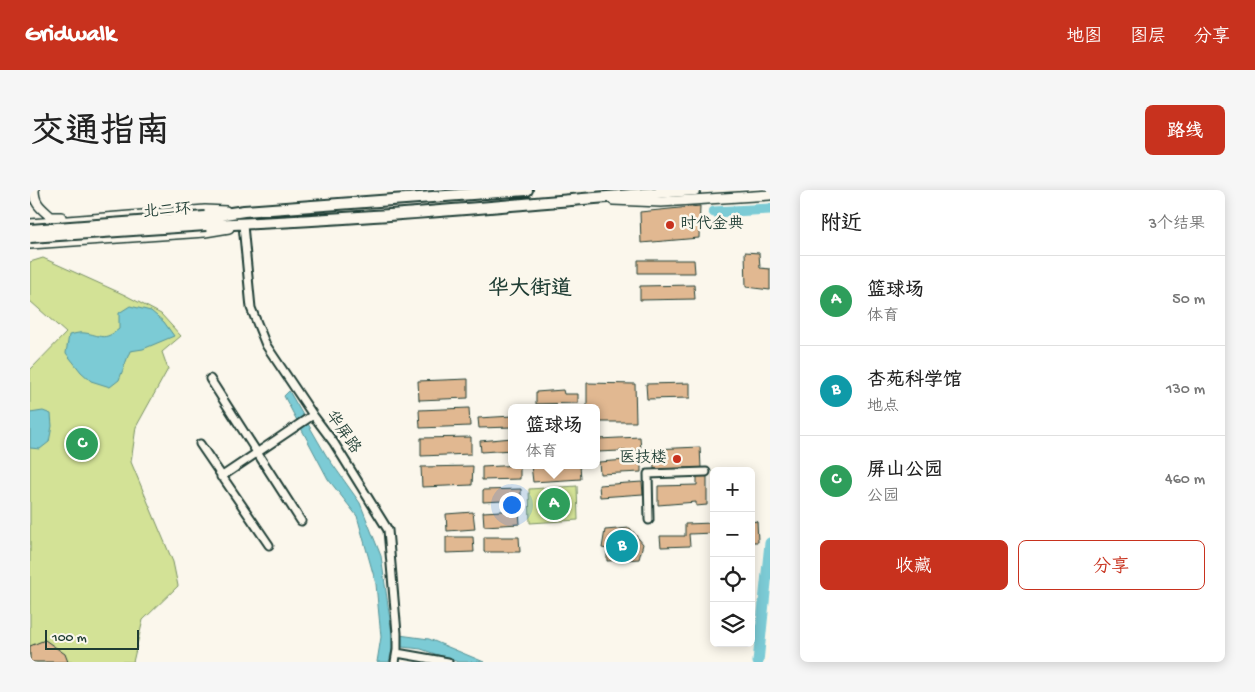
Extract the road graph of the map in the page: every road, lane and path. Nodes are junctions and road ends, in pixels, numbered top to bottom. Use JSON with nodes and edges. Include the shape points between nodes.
{"nodes":[{"id":1,"x":34,"y":190,"type":"edge"},
{"id":2,"x":527,"y":190,"type":"edge"},
{"id":3,"x":695,"y":190,"type":"edge"},
{"id":4,"x":410,"y":194,"type":"edge"},
{"id":5,"x":770,"y":195,"type":"edge"},
{"id":6,"x":593,"y":199,"type":"junction"},
{"id":7,"x":244,"y":211,"type":"junction"},
{"id":8,"x":111,"y":218,"type":"junction"},
{"id":9,"x":74,"y":220,"type":"junction"},
{"id":10,"x":205,"y":221,"type":"junction"},
{"id":11,"x":257,"y":223,"type":"junction"},
{"id":12,"x":30,"y":224,"type":"edge"},
{"id":13,"x":243,"y":225,"type":"junction"},
{"id":14,"x":30,"y":230,"type":"edge"},
{"id":15,"x":30,"y":237,"type":"edge"},
{"id":16,"x":76,"y":241,"type":"junction"},
{"id":17,"x":42,"y":243,"type":"junction"},
{"id":18,"x":30,"y":244,"type":"edge"},
{"id":19,"x":30,"y":249,"type":"edge"},
{"id":20,"x":210,"y":379,"type":"dead end"},
{"id":21,"x":310,"y":417,"type":"junction"},
{"id":22,"x":200,"y":444,"type":"dead end"},
{"id":23,"x":257,"y":452,"type":"junction"},
{"id":24,"x":706,"y":472,"type":"dead end"},
{"id":25,"x":221,"y":477,"type":"junction"},
{"id":26,"x":649,"y":520,"type":"dead end"},
{"id":27,"x":301,"y":521,"type":"dead end"},
{"id":28,"x":269,"y":545,"type":"dead end"},
{"id":29,"x":397,"y":652,"type":"junction"},
{"id":30,"x":395,"y":662,"type":"edge"},
{"id":31,"x":448,"y":662,"type":"edge"}],
"edges":[{"from":1,"to":8,"type":"main road","via":[[34,199],[51,217]]},
{"from":2,"to":4,"type":"highway","name":"北二环"},
{"from":3,"to":6,"type":"highway","name":"北二环"},
{"from":4,"to":7,"type":"highway","name":"北二环"},
{"from":5,"to":6,"type":"main road","via":[[661,202]]},
{"from":6,"to":11,"type":"highway","name":"北二环"},
{"from":7,"to":8,"type":"main road","via":[[205,210]]},
{"from":7,"to":10,"type":"highway","name":"北二环"},
{"from":8,"to":9,"type":"main road"},
{"from":9,"to":12,"type":"main road"},
{"from":9,"to":16,"type":"main road"},
{"from":10,"to":11,"type":"highway","name":"北二环"},
{"from":10,"to":14,"type":"highway","name":"北二环","bridge":true},
{"from":10,"to":15,"type":"highway","name":"北二环","bridge":true},
{"from":11,"to":13,"type":"main road"},
{"from":13,"to":16,"type":"main road","via":[[205,232]]},
{"from":13,"to":21,"type":"street","name":"华屏路","via":[[252,308],[266,345]]},
{"from":16,"to":17,"type":"main road"},
{"from":17,"to":18,"type":"main road"},
{"from":17,"to":19,"type":"main road"},
{"from":20,"to":23,"type":"street"},
{"from":21,"to":23,"type":"street"},
{"from":21,"to":29,"type":"street","name":"华屏路","via":[[334,443],[388,530]]},
{"from":22,"to":25,"type":"street"},
{"from":23,"to":25,"type":"street"},
{"from":23,"to":27,"type":"street"},
{"from":24,"to":26,"type":"street","via":[[648,474]]},
{"from":25,"to":28,"type":"street"},
{"from":29,"to":30,"type":"street","name":"华屏路"},
{"from":29,"to":31,"type":"street"}]}
